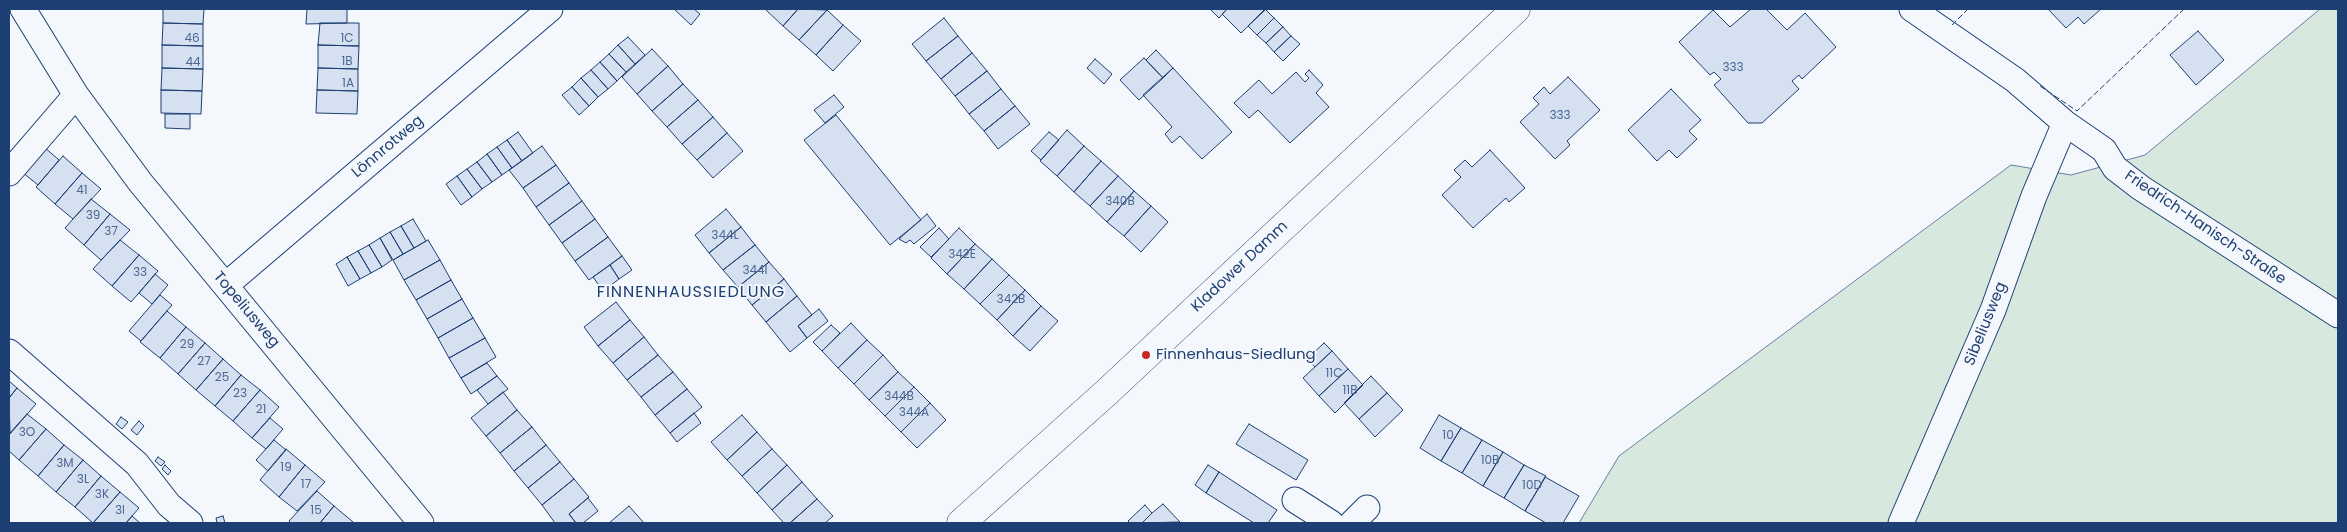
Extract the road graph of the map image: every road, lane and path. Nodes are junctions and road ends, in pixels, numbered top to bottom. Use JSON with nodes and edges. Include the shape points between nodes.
{"nodes":[{"id":1,"x":23,"y":9,"type":"edge"},
{"id":2,"x":550,"y":9,"type":"edge"},
{"id":3,"x":1516,"y":9,"type":"edge"},
{"id":4,"x":1912,"y":9,"type":"edge"},
{"id":5,"x":76,"y":94,"type":"junction"},
{"id":6,"x":2065,"y":123,"type":"junction"},
{"id":7,"x":9,"y":173,"type":"edge"},
{"id":8,"x":226,"y":285,"type":"junction"},
{"id":9,"x":2338,"y":315,"type":"edge"},
{"id":10,"x":9,"y":352,"type":"edge"},
{"id":11,"x":1295,"y":500,"type":"dead end"},
{"id":12,"x":190,"y":523,"type":"edge"},
{"id":13,"x":421,"y":523,"type":"edge"},
{"id":14,"x":961,"y":523,"type":"edge"},
{"id":15,"x":1331,"y":523,"type":"edge"},
{"id":16,"x":1900,"y":523,"type":"edge"}],
"edges":[{"from":1,"to":5,"type":"street","name":"Topeliusweg"},
{"from":2,"to":8,"type":"street","name":"Lönnrotweg"},
{"from":3,"to":14,"type":"main road","name":"Kladower Damm","via":[[1107,392]]},
{"from":4,"to":6,"type":"street","name":"Friedrich-Hanisch-Straße","via":[[2016,80]]},
{"from":5,"to":7,"type":"street"},
{"from":5,"to":8,"type":"street","name":"Topeliusweg","via":[[146,190]]},
{"from":6,"to":9,"type":"street","name":"Friedrich-Hanisch-Straße","via":[[2104,150],[2115,168],[2141,188]]},
{"from":6,"to":16,"type":"street","name":"Sibeliusweg","via":[[2034,196],[1993,310]]},
{"from":8,"to":13,"type":"street","name":"Topeliusweg"},
{"from":10,"to":12,"type":"street","via":[[136,464],[169,506]]},
{"from":11,"to":15,"type":"street"}]}
